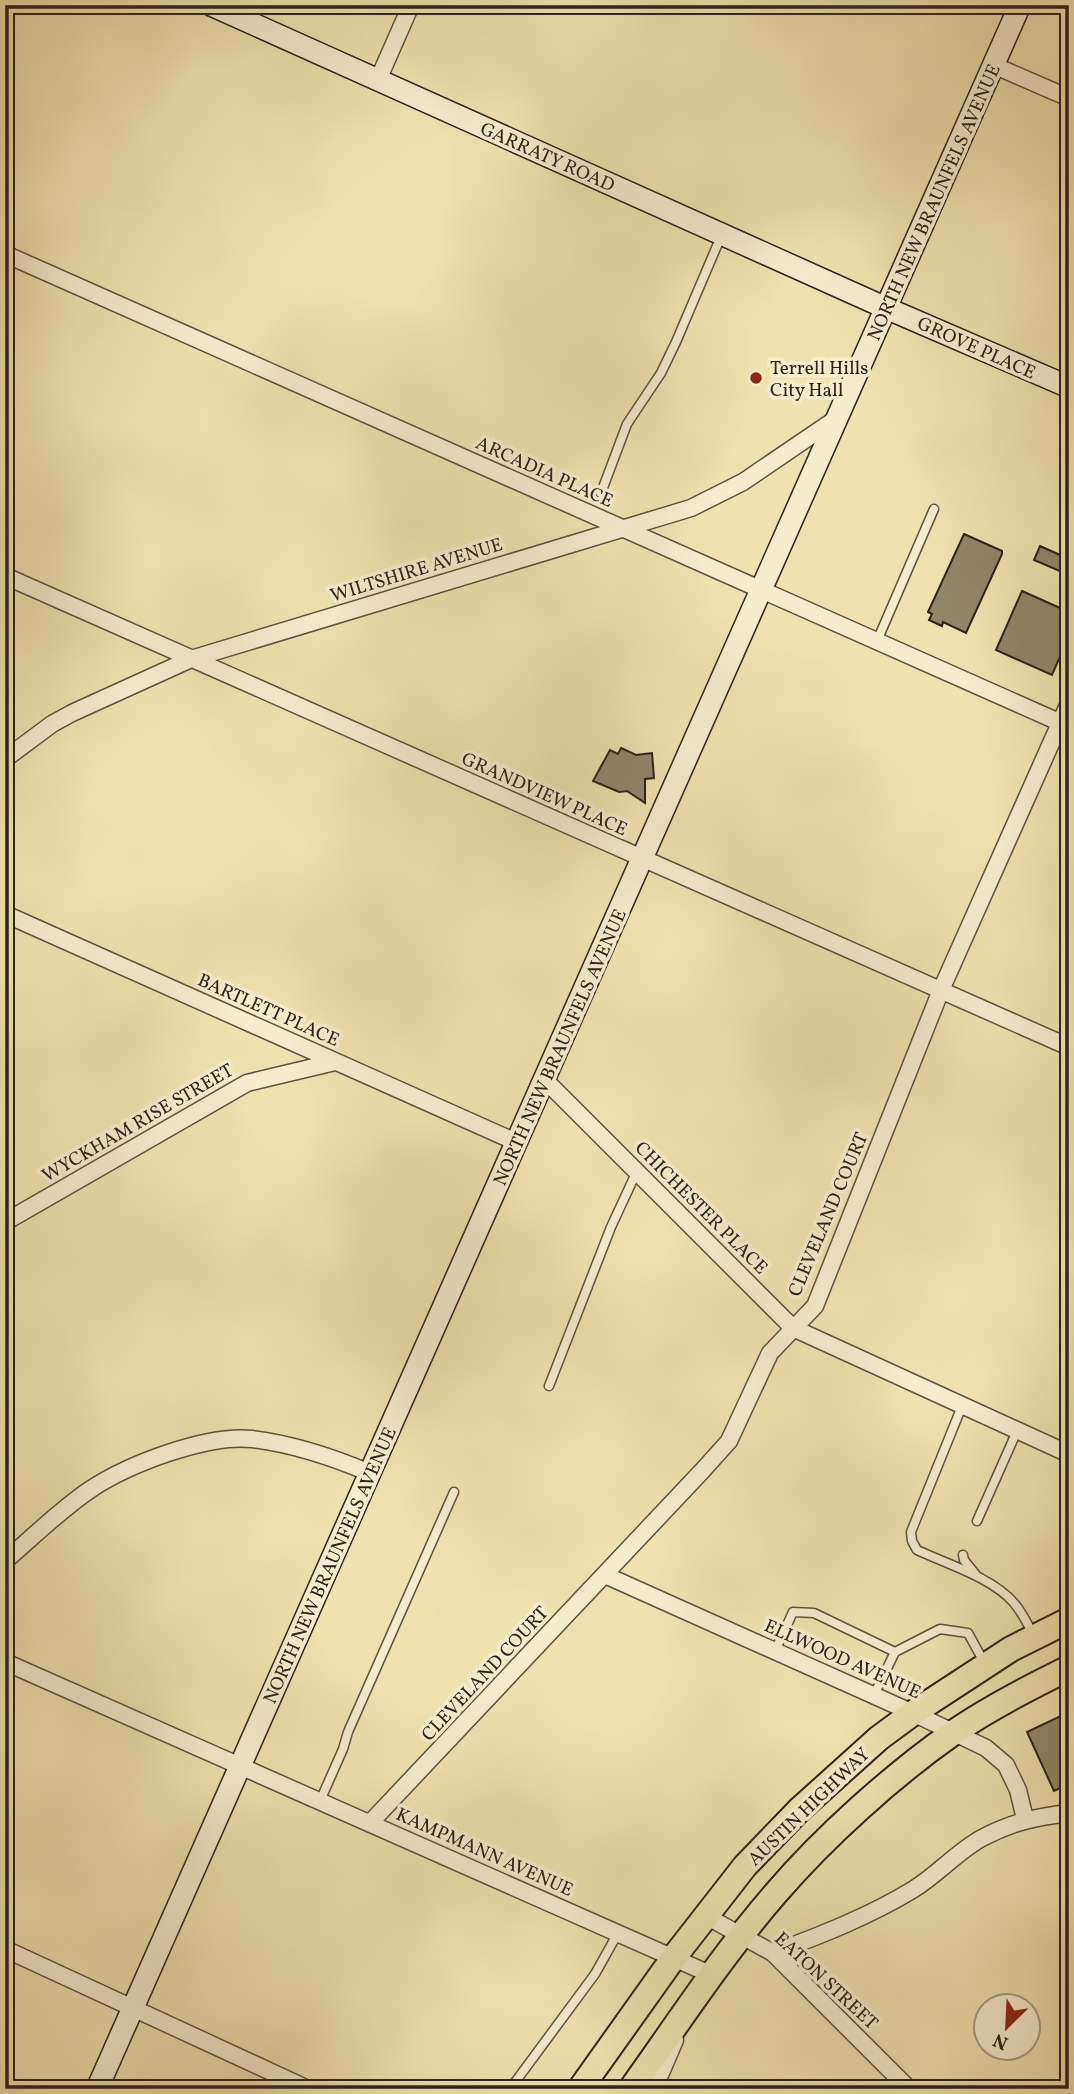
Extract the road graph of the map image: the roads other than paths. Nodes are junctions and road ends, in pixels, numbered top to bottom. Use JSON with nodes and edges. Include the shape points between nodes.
{"nodes":[{"id":1,"x":211,"y":5,"type":"edge"},
{"id":2,"x":411,"y":5,"type":"edge"},
{"id":3,"x":1020,"y":5,"type":"edge"},
{"id":4,"x":993,"y":65,"type":"junction"},
{"id":5,"x":378,"y":80,"type":"junction"},
{"id":6,"x":1069,"y":98,"type":"edge"},
{"id":7,"x":722,"y":234,"type":"junction"},
{"id":8,"x":5,"y":254,"type":"edge"},
{"id":9,"x":886,"y":308,"type":"junction"},
{"id":10,"x":1069,"y":387,"type":"edge"},
{"id":11,"x":837,"y":418,"type":"junction"},
{"id":12,"x":601,"y":493,"type":"dead end"},
{"id":13,"x":934,"y":509,"type":"dead end"},
{"id":14,"x":623,"y":529,"type":"junction"},
{"id":15,"x":5,"y":576,"type":"edge"},
{"id":16,"x":761,"y":590,"type":"junction"},
{"id":17,"x":877,"y":642,"type":"junction"},
{"id":18,"x":191,"y":659,"type":"junction"},
{"id":19,"x":1069,"y":703,"type":"edge"},
{"id":20,"x":1065,"y":724,"type":"edge"},
{"id":21,"x":5,"y":759,"type":"edge"},
{"id":22,"x":642,"y":858,"type":"junction"},
{"id":23,"x":5,"y":914,"type":"edge"},
{"id":24,"x":941,"y":990,"type":"junction"},
{"id":25,"x":1069,"y":1047,"type":"edge"},
{"id":26,"x":335,"y":1062,"type":"junction"},
{"id":27,"x":544,"y":1079,"type":"junction"},
{"id":28,"x":516,"y":1142,"type":"junction"},
{"id":29,"x":637,"y":1171,"type":"junction"},
{"id":30,"x":5,"y":1222,"type":"edge"},
{"id":31,"x":793,"y":1328,"type":"junction"},
{"id":32,"x":549,"y":1386,"type":"dead end"},
{"id":33,"x":962,"y":1406,"type":"junction"},
{"id":34,"x":1017,"y":1431,"type":"junction"},
{"id":35,"x":1069,"y":1454,"type":"edge"},
{"id":36,"x":370,"y":1473,"type":"junction"},
{"id":37,"x":453,"y":1492,"type":"dead end"},
{"id":38,"x":977,"y":1521,"type":"dead end"},
{"id":39,"x":962,"y":1555,"type":"dead end"},
{"id":40,"x":5,"y":1561,"type":"edge"},
{"id":41,"x":605,"y":1575,"type":"junction"},
{"id":42,"x":978,"y":1578,"type":"junction"},
{"id":43,"x":1069,"y":1620,"type":"edge"},
{"id":44,"x":1035,"y":1637,"type":"junction"},
{"id":45,"x":775,"y":1651,"type":"junction"},
{"id":46,"x":895,"y":1652,"type":"junction"},
{"id":47,"x":5,"y":1661,"type":"edge"},
{"id":48,"x":986,"y":1665,"type":"junction"},
{"id":49,"x":1069,"y":1668,"type":"edge"},
{"id":50,"x":874,"y":1695,"type":"junction"},
{"id":51,"x":913,"y":1713,"type":"junction"},
{"id":52,"x":955,"y":1732,"type":"junction"},
{"id":53,"x":240,"y":1766,"type":"junction"},
{"id":54,"x":320,"y":1801,"type":"junction"},
{"id":55,"x":1069,"y":1813,"type":"edge"},
{"id":56,"x":1025,"y":1819,"type":"junction"},
{"id":57,"x":370,"y":1824,"type":"junction"},
{"id":58,"x":706,"y":1916,"type":"junction"},
{"id":59,"x":618,"y":1932,"type":"junction"},
{"id":60,"x":743,"y":1936,"type":"junction"},
{"id":61,"x":5,"y":1949,"type":"edge"},
{"id":62,"x":773,"y":1953,"type":"junction"},
{"id":63,"x":674,"y":1957,"type":"junction"},
{"id":64,"x":712,"y":1975,"type":"junction"},
{"id":65,"x":132,"y":2009,"type":"junction"},
{"id":66,"x":688,"y":2009,"type":"junction"},
{"id":67,"x":97,"y":2089,"type":"edge"},
{"id":68,"x":308,"y":2089,"type":"edge"},
{"id":69,"x":510,"y":2089,"type":"edge"},
{"id":70,"x":580,"y":2089,"type":"edge"},
{"id":71,"x":631,"y":2089,"type":"edge"},
{"id":72,"x":654,"y":2089,"type":"edge"},
{"id":73,"x":909,"y":2089,"type":"edge"}],
"edges":[{"from":1,"to":5,"type":"street","name":"GARRATY ROAD"},
{"from":2,"to":5,"type":"street"},
{"from":3,"to":4,"type":"street","name":"NORTH NEW BRAUNFELS AVENUE"},
{"from":4,"to":6,"type":"street"},
{"from":4,"to":9,"type":"street","name":"NORTH NEW BRAUNFELS AVENUE"},
{"from":5,"to":7,"type":"street","name":"GARRATY ROAD"},
{"from":7,"to":9,"type":"street","name":"GARRATY ROAD"},
{"from":7,"to":12,"type":"lane","via":[[661,373],[627,424]]},
{"from":8,"to":14,"type":"street","name":"ARCADIA PLACE"},
{"from":9,"to":10,"type":"street","name":"GROVE PLACE"},
{"from":9,"to":11,"type":"street","name":"NORTH NEW BRAUNFELS AVENUE"},
{"from":11,"to":14,"type":"street","name":"WILTSHIRE AVENUE","via":[[743,482],[691,508]]},
{"from":11,"to":16,"type":"street","name":"NORTH NEW BRAUNFELS AVENUE"},
{"from":13,"to":17,"type":"lane"},
{"from":14,"to":16,"type":"street","name":"ARCADIA PLACE"},
{"from":14,"to":18,"type":"street","name":"WILTSHIRE AVENUE"},
{"from":15,"to":18,"type":"street","name":"GRANDVIEW PLACE"},
{"from":16,"to":17,"type":"street","name":"ARCADIA PLACE"},
{"from":16,"to":22,"type":"street","name":"NORTH NEW BRAUNFELS AVENUE"},
{"from":17,"to":20,"type":"street","name":"ARCADIA PLACE"},
{"from":18,"to":21,"type":"street","name":"WILTSHIRE AVENUE","via":[[72,713]]},
{"from":18,"to":22,"type":"street","name":"GRANDVIEW PLACE"},
{"from":19,"to":20,"type":"street","name":"CLEVELAND COURT"},
{"from":20,"to":24,"type":"street","name":"CLEVELAND COURT"},
{"from":22,"to":24,"type":"street","name":"GRANDVIEW PLACE"},
{"from":22,"to":27,"type":"street","name":"NORTH NEW BRAUNFELS AVENUE"},
{"from":23,"to":26,"type":"street","name":"BARTLETT PLACE"},
{"from":24,"to":25,"type":"street","name":"GRANDVIEW PLACE"},
{"from":24,"to":31,"type":"street","name":"CLEVELAND COURT","via":[[815,1306]]},
{"from":26,"to":28,"type":"street","name":"BARTLETT PLACE"},
{"from":26,"to":30,"type":"street","name":"WYCKHAM RISE STREET","via":[[247,1083]]},
{"from":27,"to":28,"type":"street","name":"NORTH NEW BRAUNFELS AVENUE"},
{"from":27,"to":29,"type":"street","name":"CHICHESTER PLACE"},
{"from":28,"to":36,"type":"street","name":"NORTH NEW BRAUNFELS AVENUE"},
{"from":29,"to":31,"type":"street","name":"CHICHESTER PLACE"},
{"from":29,"to":32,"type":"lane"},
{"from":31,"to":33,"type":"street","name":"CHICHESTER PLACE"},
{"from":31,"to":41,"type":"street","name":"CLEVELAND COURT","via":[[770,1353],[729,1441]]},
{"from":33,"to":34,"type":"street","name":"CHICHESTER PLACE"},
{"from":33,"to":42,"type":"lane","via":[[911,1532],[918,1550]]},
{"from":34,"to":35,"type":"street","name":"CHICHESTER PLACE"},
{"from":34,"to":38,"type":"lane"},
{"from":36,"to":40,"type":"street","via":[[305,1449],[250,1439],[214,1441],[124,1470],[90,1490]]},
{"from":36,"to":53,"type":"street","name":"NORTH NEW BRAUNFELS AVENUE"},
{"from":37,"to":54,"type":"lane"},
{"from":39,"to":42,"type":"lane"},
{"from":41,"to":45,"type":"street","name":"ELLWOOD AVENUE"},
{"from":41,"to":57,"type":"street","name":"CLEVELAND COURT"},
{"from":42,"to":44,"type":"lane","via":[[1015,1604]]},
{"from":43,"to":44,"type":"main road","name":"AUSTIN HIGHWAY"},
{"from":44,"to":48,"type":"main road","name":"AUSTIN HIGHWAY"},
{"from":45,"to":46,"type":"lane","via":[[793,1612],[814,1613]]},
{"from":45,"to":50,"type":"street","name":"ELLWOOD AVENUE"},
{"from":46,"to":48,"type":"lane","via":[[940,1629],[968,1633]]},
{"from":46,"to":50,"type":"lane"},
{"from":47,"to":53,"type":"street","name":"KAMPMANN AVENUE"},
{"from":48,"to":51,"type":"main road","name":"AUSTIN HIGHWAY"},
{"from":49,"to":52,"type":"main road","name":"AUSTIN HIGHWAY"},
{"from":50,"to":51,"type":"street","name":"ELLWOOD AVENUE"},
{"from":51,"to":52,"type":"street","name":"ELLWOOD AVENUE"},
{"from":51,"to":58,"type":"main road","name":"AUSTIN HIGHWAY","via":[[799,1810],[745,1866]]},
{"from":52,"to":56,"type":"street","name":"ELLWOOD AVENUE","via":[[1006,1765]]},
{"from":52,"to":60,"type":"main road","name":"AUSTIN HIGHWAY","via":[[828,1839],[776,1893]]},
{"from":53,"to":54,"type":"street","name":"KAMPMANN AVENUE"},
{"from":53,"to":65,"type":"street","name":"NORTH NEW BRAUNFELS AVENUE"},
{"from":54,"to":57,"type":"street","name":"KAMPMANN AVENUE"},
{"from":55,"to":56,"type":"street"},
{"from":56,"to":62,"type":"street","via":[[981,1839],[881,1908]]},
{"from":57,"to":59,"type":"street","name":"KAMPMANN AVENUE"},
{"from":58,"to":60,"type":"street","name":"EATON STREET"},
{"from":58,"to":63,"type":"main road","name":"AUSTIN HIGHWAY"},
{"from":59,"to":63,"type":"street","name":"KAMPMANN AVENUE"},
{"from":59,"to":69,"type":"lane","via":[[595,1974]]},
{"from":60,"to":62,"type":"street","name":"EATON STREET"},
{"from":60,"to":64,"type":"main road","name":"AUSTIN HIGHWAY"},
{"from":61,"to":65,"type":"street"},
{"from":62,"to":73,"type":"street","name":"EATON STREET"},
{"from":63,"to":64,"type":"street","name":"KAMPMANN AVENUE"},
{"from":63,"to":70,"type":"main road","name":"AUSTIN HIGHWAY"},
{"from":64,"to":66,"type":"main road","name":"AUSTIN HIGHWAY"},
{"from":65,"to":67,"type":"street","name":"NORTH NEW BRAUNFELS AVENUE"},
{"from":65,"to":68,"type":"street"},
{"from":66,"to":71,"type":"main road","name":"AUSTIN HIGHWAY"},
{"from":66,"to":72,"type":"street"}]}
